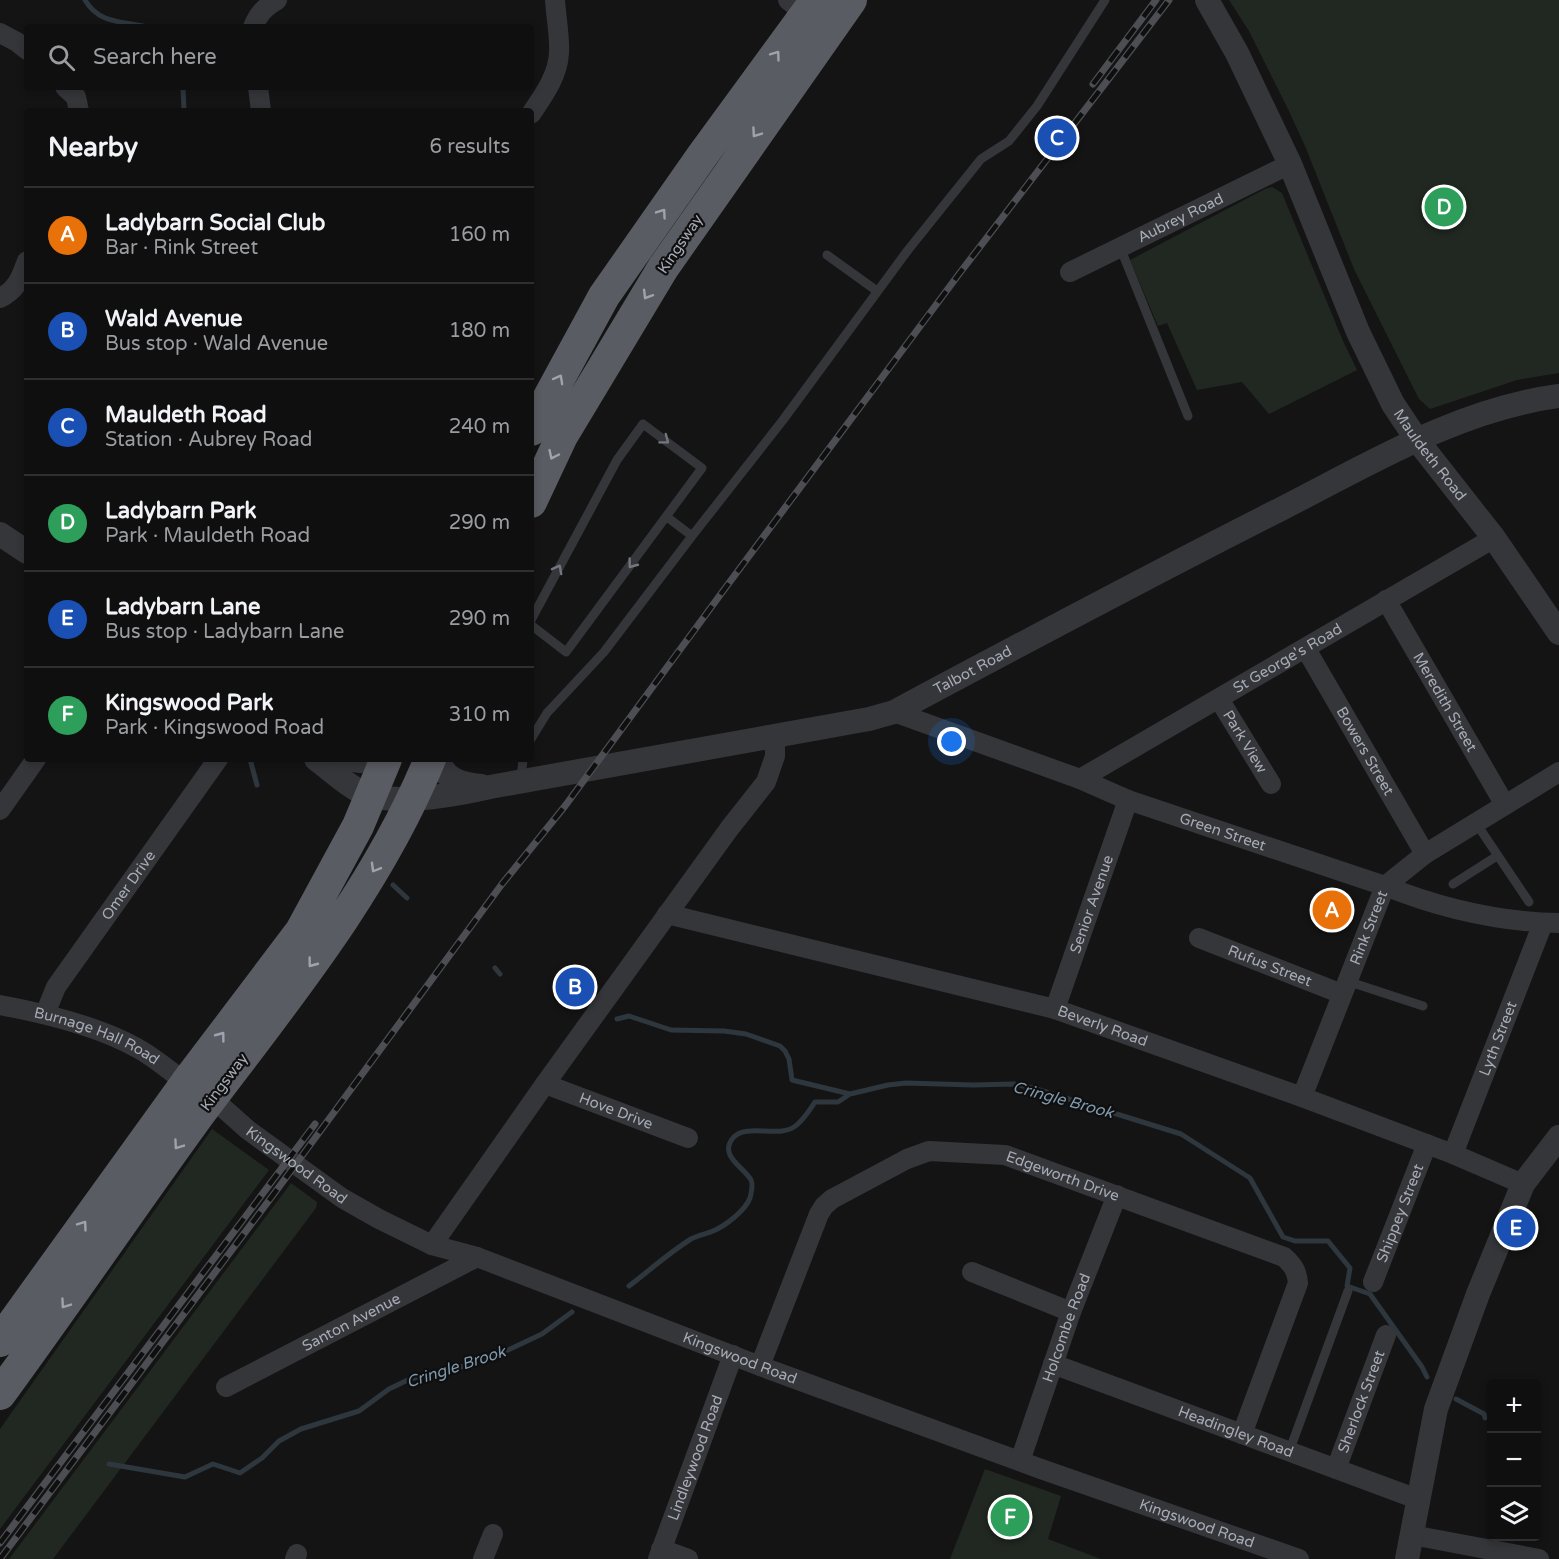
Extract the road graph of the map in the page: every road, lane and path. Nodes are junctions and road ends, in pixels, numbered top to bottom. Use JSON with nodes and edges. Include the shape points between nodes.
{"nodes":[{"id":1,"x":277,"y":0,"type":"edge"},
{"id":2,"x":555,"y":0,"type":"edge"},
{"id":3,"x":851,"y":0,"type":"edge"},
{"id":4,"x":1105,"y":0,"type":"edge"},
{"id":5,"x":1207,"y":0,"type":"edge"},
{"id":6,"x":803,"y":5,"type":"edge"},
{"id":7,"x":254,"y":24,"type":"edge"},
{"id":8,"x":0,"y":33,"type":"edge"},
{"id":9,"x":24,"y":48,"type":"edge"},
{"id":10,"x":68,"y":90,"type":"edge"},
{"id":11,"x":258,"y":90,"type":"edge"},
{"id":12,"x":79,"y":108,"type":"edge"},
{"id":13,"x":261,"y":108,"type":"edge"},
{"id":14,"x":534,"y":109,"type":"edge"},
{"id":15,"x":1290,"y":164,"type":"junction"},
{"id":16,"x":1120,"y":247,"type":"junction"},
{"id":17,"x":827,"y":255,"type":"dead end"},
{"id":18,"x":24,"y":269,"type":"edge"},
{"id":19,"x":1070,"y":272,"type":"dead end"},
{"id":20,"x":877,"y":291,"type":"junction"},
{"id":21,"x":3,"y":296,"type":"edge"},
{"id":22,"x":1559,"y":396,"type":"edge"},
{"id":23,"x":1188,"y":416,"type":"dead end"},
{"id":24,"x":534,"y":424,"type":"edge"},
{"id":25,"x":1417,"y":440,"type":"junction"},
{"id":26,"x":534,"y":496,"type":"edge"},
{"id":27,"x":667,"y":517,"type":"junction"},
{"id":28,"x":0,"y":534,"type":"edge"},
{"id":29,"x":692,"y":536,"type":"junction"},
{"id":30,"x":1494,"y":538,"type":"junction"},
{"id":31,"x":24,"y":550,"type":"edge"},
{"id":32,"x":1386,"y":600,"type":"junction"},
{"id":33,"x":534,"y":616,"type":"edge"},
{"id":34,"x":534,"y":625,"type":"edge"},
{"id":35,"x":1559,"y":633,"type":"edge"},
{"id":36,"x":1305,"y":649,"type":"junction"},
{"id":37,"x":1219,"y":699,"type":"junction"},
{"id":38,"x":894,"y":712,"type":"junction"},
{"id":39,"x":534,"y":734,"type":"edge"},
{"id":40,"x":775,"y":737,"type":"junction"},
{"id":41,"x":34,"y":762,"type":"edge"},
{"id":42,"x":216,"y":762,"type":"edge"},
{"id":43,"x":320,"y":762,"type":"edge"},
{"id":44,"x":344,"y":762,"type":"edge"},
{"id":45,"x":362,"y":762,"type":"edge"},
{"id":46,"x":408,"y":762,"type":"edge"},
{"id":47,"x":424,"y":762,"type":"edge"},
{"id":48,"x":440,"y":762,"type":"edge"},
{"id":49,"x":523,"y":762,"type":"edge"},
{"id":50,"x":1559,"y":771,"type":"edge"},
{"id":51,"x":1080,"y":780,"type":"junction"},
{"id":52,"x":384,"y":782,"type":"edge"},
{"id":53,"x":520,"y":783,"type":"junction"},
{"id":54,"x":1271,"y":784,"type":"dead end"},
{"id":55,"x":490,"y":787,"type":"junction"},
{"id":56,"x":1128,"y":800,"type":"junction"},
{"id":57,"x":1506,"y":805,"type":"junction"},
{"id":58,"x":0,"y":810,"type":"edge"},
{"id":59,"x":1476,"y":823,"type":"junction"},
{"id":60,"x":1425,"y":854,"type":"junction"},
{"id":61,"x":1497,"y":856,"type":"junction"},
{"id":62,"x":1454,"y":884,"type":"dead end"},
{"id":63,"x":1385,"y":886,"type":"junction"},
{"id":64,"x":1529,"y":902,"type":"dead end"},
{"id":65,"x":668,"y":914,"type":"junction"},
{"id":66,"x":1551,"y":923,"type":"edge"},
{"id":67,"x":1199,"y":938,"type":"dead end"},
{"id":68,"x":1345,"y":988,"type":"junction"},
{"id":69,"x":0,"y":1005,"type":"edge"},
{"id":70,"x":1423,"y":1006,"type":"dead end"},
{"id":71,"x":1055,"y":1009,"type":"junction"},
{"id":72,"x":45,"y":1014,"type":"junction"},
{"id":73,"x":186,"y":1083,"type":"junction"},
{"id":74,"x":545,"y":1084,"type":"junction"},
{"id":75,"x":1302,"y":1097,"type":"junction"},
{"id":76,"x":212,"y":1098,"type":"junction"},
{"id":77,"x":1559,"y":1137,"type":"edge"},
{"id":78,"x":688,"y":1138,"type":"dead end"},
{"id":79,"x":1427,"y":1144,"type":"junction"},
{"id":80,"x":1453,"y":1154,"type":"junction"},
{"id":81,"x":1523,"y":1184,"type":"junction"},
{"id":82,"x":1117,"y":1195,"type":"junction"},
{"id":83,"x":432,"y":1245,"type":"junction"},
{"id":84,"x":477,"y":1257,"type":"junction"},
{"id":85,"x":972,"y":1272,"type":"dead end"},
{"id":86,"x":1373,"y":1282,"type":"dead end"},
{"id":87,"x":1348,"y":1291,"type":"dead end"},
{"id":88,"x":1071,"y":1312,"type":"junction"},
{"id":89,"x":1386,"y":1335,"type":"dead end"},
{"id":90,"x":0,"y":1341,"type":"edge"},
{"id":91,"x":733,"y":1355,"type":"junction"},
{"id":92,"x":1053,"y":1364,"type":"junction"},
{"id":93,"x":760,"y":1366,"type":"junction"},
{"id":94,"x":226,"y":1387,"type":"dead end"},
{"id":95,"x":0,"y":1394,"type":"edge"},
{"id":96,"x":1242,"y":1434,"type":"junction"},
{"id":97,"x":1289,"y":1452,"type":"junction"},
{"id":98,"x":1020,"y":1461,"type":"junction"},
{"id":99,"x":1336,"y":1469,"type":"junction"},
{"id":100,"x":1420,"y":1500,"type":"junction"},
{"id":101,"x":493,"y":1534,"type":"dead end"},
{"id":102,"x":1412,"y":1535,"type":"junction"},
{"id":103,"x":660,"y":1554,"type":"edge"},
{"id":104,"x":483,"y":1559,"type":"edge"},
{"id":105,"x":688,"y":1559,"type":"edge"},
{"id":106,"x":1299,"y":1559,"type":"edge"},
{"id":107,"x":1407,"y":1559,"type":"edge"},
{"id":108,"x":1539,"y":1559,"type":"edge"}],
"edges":[{"from":1,"to":7,"type":"street","via":[[266,6]]},
{"from":2,"to":14,"type":"street","via":[[559,54],[548,88]]},
{"from":3,"to":26,"type":"highway","name":"Kingsway","one_way":true,"via":[[663,268],[562,436]]},
{"from":4,"to":20,"type":"lane","via":[[1030,115],[1009,141],[981,159]]},
{"from":5,"to":15,"type":"street","name":"Mauldeth Road"},
{"from":24,"to":6,"type":"highway","one_way":true,"via":[[604,296]]},
{"from":8,"to":9,"type":"street"},
{"from":10,"to":12,"type":"street","via":[[76,97]]},
{"from":11,"to":13,"type":"street"},
{"from":15,"to":16,"type":"street","name":"Aubrey Road"},
{"from":15,"to":25,"type":"street","name":"Mauldeth Road","via":[[1373,366]]},
{"from":16,"to":19,"type":"street","name":"Aubrey Road"},
{"from":16,"to":23,"type":"lane"},
{"from":17,"to":20,"type":"lane"},
{"from":18,"to":21,"type":"street","via":[[19,282]]},
{"from":20,"to":29,"type":"lane"},
{"from":22,"to":25,"type":"street","name":"Talbot Road","via":[[1529,400],[1470,418]]},
{"from":25,"to":30,"type":"street","name":"Mauldeth Road"},
{"from":25,"to":38,"type":"street","name":"Talbot Road"},
{"from":27,"to":29,"type":"lane"},
{"from":33,"to":27,"type":"lane","one_way":true,"via":[[617,460],[643,424],[702,468]]},
{"from":27,"to":34,"type":"lane","one_way":true,"via":[[566,652]]},
{"from":28,"to":31,"type":"street"},
{"from":29,"to":39,"type":"lane","via":[[604,652],[547,713]]},
{"from":30,"to":32,"type":"street","name":"St George's Road"},
{"from":30,"to":35,"type":"street","name":"Mauldeth Road"},
{"from":32,"to":36,"type":"street","name":"St George's Road"},
{"from":32,"to":57,"type":"street","name":"Meredith Street"},
{"from":36,"to":37,"type":"street","name":"St George's Road"},
{"from":36,"to":60,"type":"street","name":"Bowers Street"},
{"from":37,"to":51,"type":"street","name":"St George's Road"},
{"from":37,"to":54,"type":"street","name":"Park View"},
{"from":38,"to":40,"type":"street","name":"Talbot Road"},
{"from":38,"to":51,"type":"street","name":"Green Street"},
{"from":40,"to":53,"type":"street","name":"Talbot Road"},
{"from":40,"to":65,"type":"street","via":[[775,756],[766,782]]},
{"from":41,"to":58,"type":"street"},
{"from":42,"to":72,"type":"street","name":"Omer Drive","via":[[56,987]]},
{"from":43,"to":52,"type":"street","via":[[354,788]]},
{"from":44,"to":52,"type":"street"},
{"from":45,"to":52,"type":"street","name":"Talbot Road"},
{"from":46,"to":52,"type":"highway","name":"Kingsway"},
{"from":47,"to":52,"type":"highway","name":"Kingsway"},
{"from":48,"to":55,"type":"street","name":"Talbot Road","via":[[453,780]]},
{"from":49,"to":53,"type":"lane"},
{"from":50,"to":57,"type":"street","name":"Rink Street"},
{"from":51,"to":56,"type":"street","name":"Green Street"},
{"from":52,"to":55,"type":"street","name":"Talbot Road","via":[[453,795]]},
{"from":73,"to":52,"type":"highway","name":"Kingsway","one_way":true,"via":[[301,931],[344,882]]},
{"from":52,"to":76,"type":"highway","name":"Kingsway","one_way":true,"via":[[374,872],[347,916]]},
{"from":53,"to":55,"type":"street","name":"Talbot Road"},
{"from":56,"to":63,"type":"street","name":"Green Street"},
{"from":56,"to":71,"type":"street","name":"Senior Avenue"},
{"from":57,"to":59,"type":"street","name":"Rink Street"},
{"from":59,"to":60,"type":"street","name":"Rink Street"},
{"from":59,"to":61,"type":"lane"},
{"from":60,"to":63,"type":"street","name":"Rink Street"},
{"from":61,"to":62,"type":"lane"},
{"from":61,"to":64,"type":"lane"},
{"from":63,"to":66,"type":"street","name":"Green Street","via":[[1485,916]]},
{"from":63,"to":68,"type":"street","name":"Rink Street"},
{"from":65,"to":71,"type":"street","name":"Beverly Road"},
{"from":65,"to":74,"type":"street"},
{"from":66,"to":80,"type":"street","name":"Lyth Street"},
{"from":67,"to":68,"type":"street","name":"Rufus Street"},
{"from":68,"to":70,"type":"lane"},
{"from":68,"to":75,"type":"street","name":"Rink Street"},
{"from":69,"to":72,"type":"street","name":"Burnage Hall Road"},
{"from":71,"to":75,"type":"street","name":"Beverly Road"},
{"from":72,"to":73,"type":"street","name":"Burnage Hall Road","via":[[129,1044]]},
{"from":90,"to":73,"type":"highway","name":"Kingsway","one_way":true},
{"from":74,"to":78,"type":"street","name":"Hove Drive"},
{"from":74,"to":83,"type":"street"},
{"from":75,"to":79,"type":"street","name":"Beverly Road"},
{"from":76,"to":83,"type":"street","name":"Kingswood Road","via":[[248,1130],[342,1198]]},
{"from":76,"to":95,"type":"highway","name":"Kingsway","one_way":true},
{"from":77,"to":81,"type":"street"},
{"from":79,"to":80,"type":"street","name":"Beverly Road"},
{"from":79,"to":86,"type":"street","name":"Shippey Street"},
{"from":80,"to":81,"type":"street","name":"Beverly Road"},
{"from":81,"to":100,"type":"street","via":[[1436,1409]]},
{"from":82,"to":88,"type":"street","name":"Holcombe Road"},
{"from":82,"to":93,"type":"street","name":"Edgeworth Drive","via":[[1005,1155],[929,1151],[907,1159],[824,1206]]},
{"from":82,"to":96,"type":"street","name":"Edgeworth Drive","via":[[1284,1257],[1298,1275]]},
{"from":83,"to":84,"type":"street","name":"Kingswood Road"},
{"from":84,"to":91,"type":"street","name":"Kingswood Road"},
{"from":84,"to":94,"type":"street","name":"Santon Avenue"},
{"from":85,"to":88,"type":"street"},
{"from":87,"to":97,"type":"lane"},
{"from":88,"to":92,"type":"street","name":"Holcombe Road"},
{"from":89,"to":99,"type":"street","name":"Sherlock Street"},
{"from":91,"to":93,"type":"street","name":"Kingswood Road"},
{"from":91,"to":103,"type":"street","name":"Lindleywood Road"},
{"from":92,"to":96,"type":"street","name":"Headingley Road"},
{"from":92,"to":98,"type":"street","name":"Holcombe Road"},
{"from":93,"to":98,"type":"street","name":"Kingswood Road"},
{"from":96,"to":97,"type":"street","name":"Headingley Road"},
{"from":97,"to":99,"type":"street","name":"Headingley Road"},
{"from":98,"to":106,"type":"street","name":"Kingswood Road"},
{"from":99,"to":100,"type":"street","name":"Headingley Road"},
{"from":100,"to":102,"type":"street"},
{"from":101,"to":104,"type":"street"},
{"from":102,"to":107,"type":"street"},
{"from":102,"to":108,"type":"street"},
{"from":103,"to":105,"type":"street"}]}
